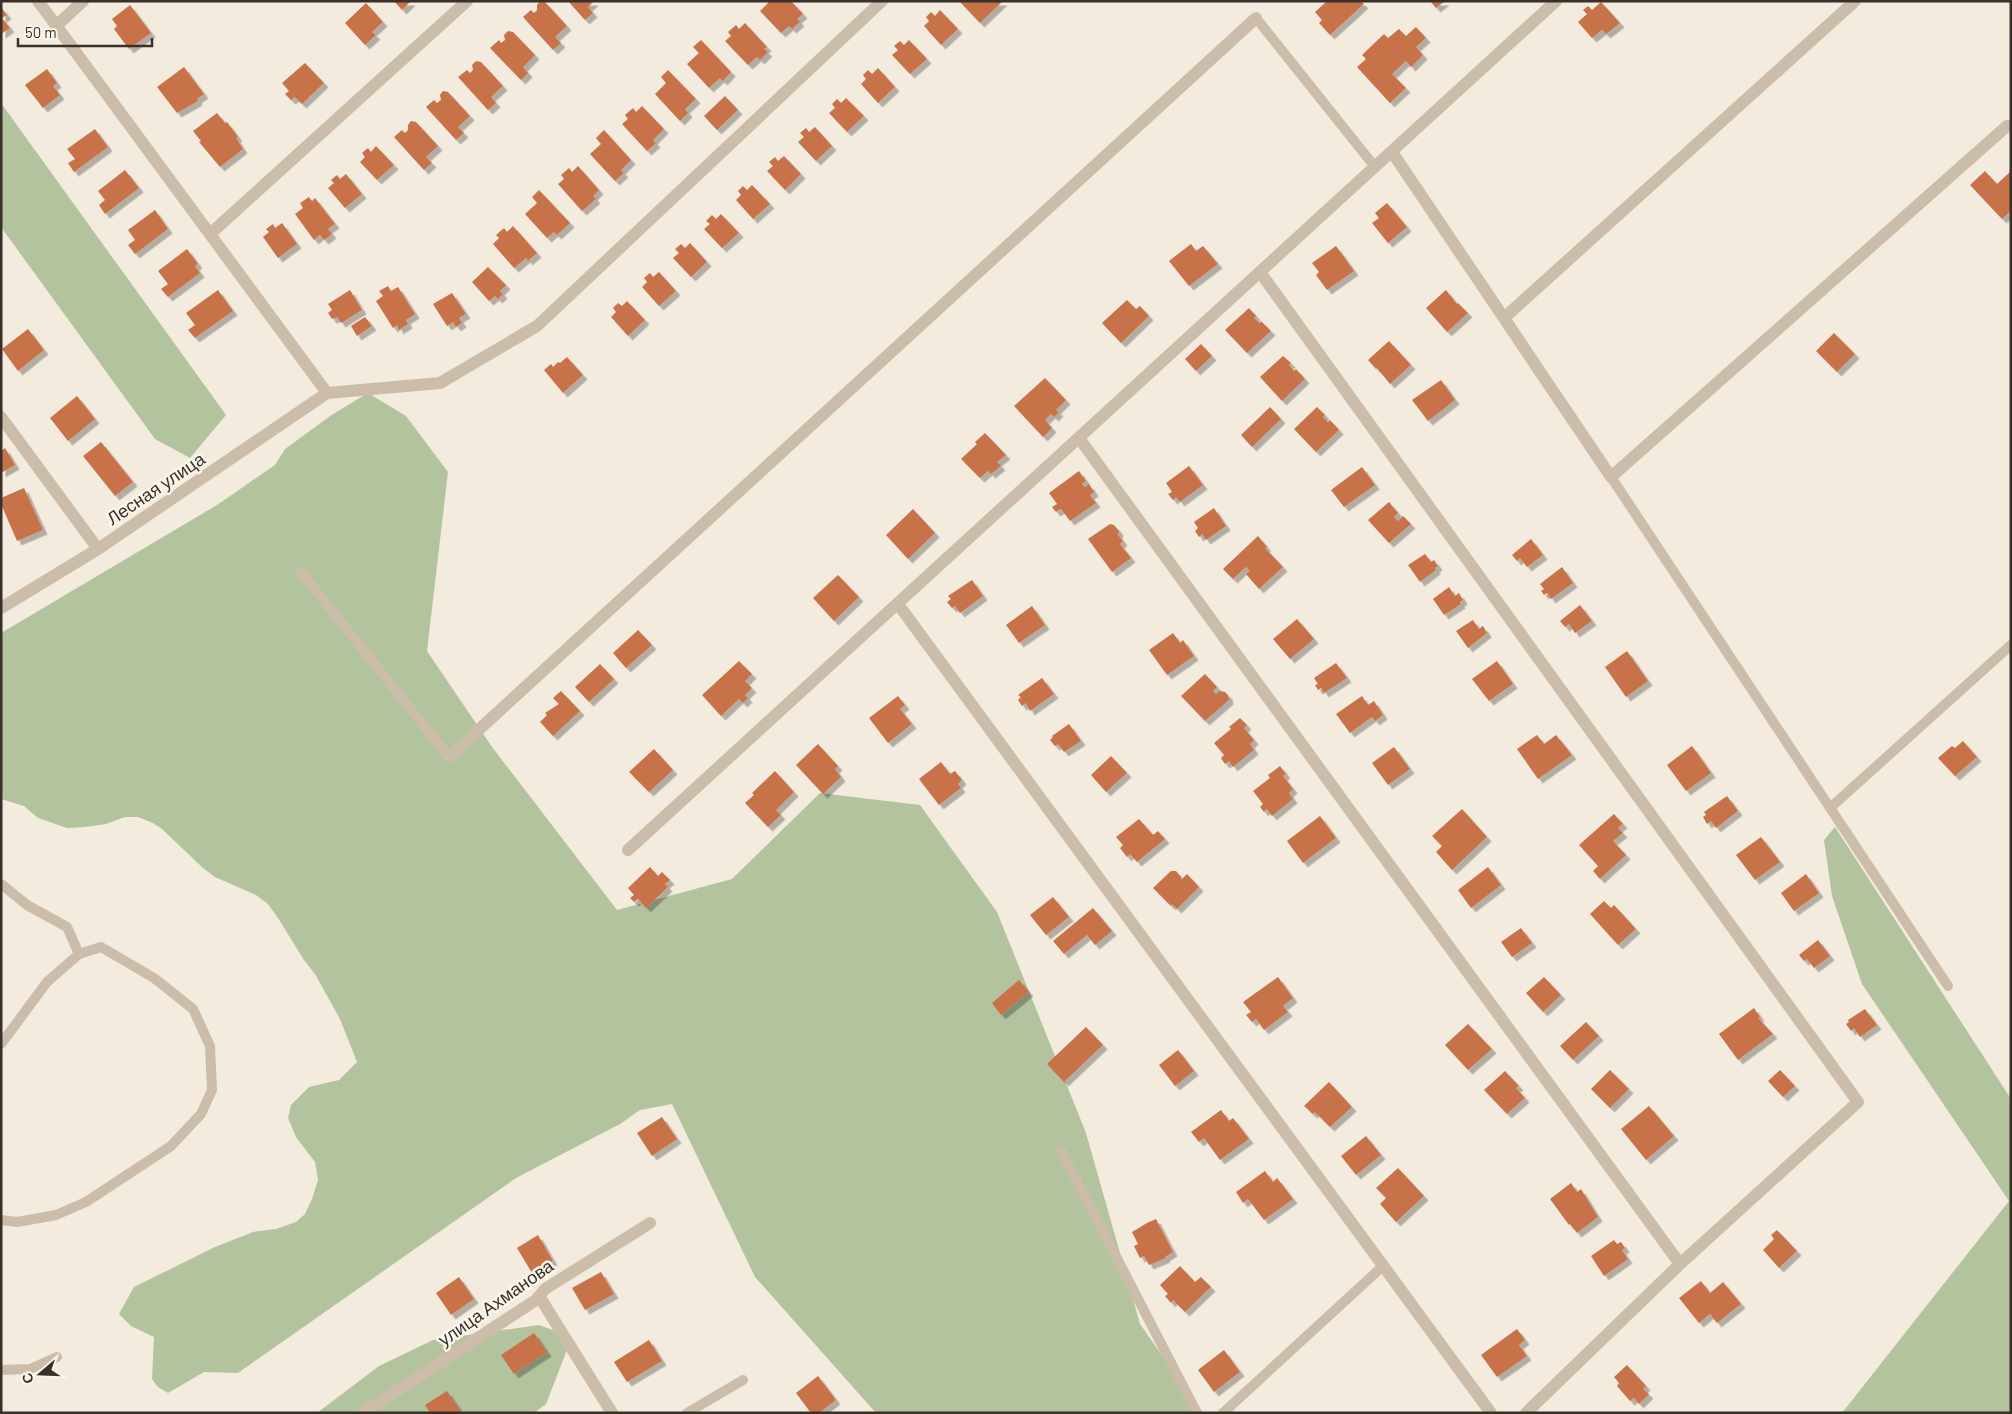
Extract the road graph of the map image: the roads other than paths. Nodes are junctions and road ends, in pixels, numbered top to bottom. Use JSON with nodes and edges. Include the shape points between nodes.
{"nodes":[{"id":1,"x":38,"y":1,"type":"edge"},
{"id":2,"x":83,"y":1,"type":"edge"},
{"id":3,"x":467,"y":1,"type":"edge"},
{"id":4,"x":882,"y":1,"type":"edge"},
{"id":5,"x":1556,"y":1,"type":"edge"},
{"id":6,"x":1855,"y":1,"type":"edge"},
{"id":7,"x":1256,"y":18,"type":"joint"},
{"id":8,"x":56,"y":26,"type":"junction"},
{"id":9,"x":2007,"y":126,"type":"dead end"},
{"id":10,"x":1392,"y":152,"type":"junction"},
{"id":11,"x":1375,"y":167,"type":"junction"},
{"id":12,"x":210,"y":234,"type":"junction"},
{"id":13,"x":1260,"y":272,"type":"junction"},
{"id":14,"x":1504,"y":318,"type":"junction"},
{"id":15,"x":327,"y":393,"type":"junction"},
{"id":16,"x":1,"y":417,"type":"edge"},
{"id":17,"x":1079,"y":438,"type":"junction"},
{"id":18,"x":1611,"y":477,"type":"junction"},
{"id":19,"x":98,"y":549,"type":"junction"},
{"id":20,"x":301,"y":572,"type":"dead end"},
{"id":21,"x":898,"y":604,"type":"junction"},
{"id":22,"x":1,"y":608,"type":"edge"},
{"id":23,"x":2011,"y":645,"type":"edge"},
{"id":24,"x":449,"y":757,"type":"joint"},
{"id":25,"x":1830,"y":808,"type":"junction"},
{"id":26,"x":628,"y":850,"type":"dead end"},
{"id":27,"x":1,"y":884,"type":"edge"},
{"id":28,"x":79,"y":954,"type":"junction"},
{"id":29,"x":1948,"y":986,"type":"dead end"},
{"id":30,"x":1,"y":1044,"type":"edge"},
{"id":31,"x":1061,"y":1150,"type":"dead end"},
{"id":32,"x":1,"y":1220,"type":"edge"},
{"id":33,"x":650,"y":1222,"type":"dead end"},
{"id":34,"x":1680,"y":1264,"type":"junction"},
{"id":35,"x":1383,"y":1266,"type":"junction"},
{"id":36,"x":539,"y":1296,"type":"junction"},
{"id":37,"x":57,"y":1357,"type":"dead end"},
{"id":38,"x":1,"y":1370,"type":"edge"},
{"id":39,"x":743,"y":1380,"type":"dead end"},
{"id":40,"x":363,"y":1413,"type":"edge"},
{"id":41,"x":612,"y":1413,"type":"edge"},
{"id":42,"x":688,"y":1413,"type":"edge"},
{"id":43,"x":1197,"y":1413,"type":"edge"},
{"id":44,"x":1223,"y":1413,"type":"edge"},
{"id":45,"x":1491,"y":1413,"type":"edge"},
{"id":46,"x":1526,"y":1413,"type":"edge"}],
"edges":[{"from":1,"to":8,"type":"street"},
{"from":2,"to":8,"type":"street"},
{"from":3,"to":12,"type":"street"},
{"from":4,"to":15,"type":"street","via":[[537,326],[440,383]]},
{"from":5,"to":10,"type":"street"},
{"from":6,"to":14,"type":"street"},
{"from":7,"to":11,"type":"lane"},
{"from":7,"to":24,"type":"street"},
{"from":8,"to":12,"type":"street"},
{"from":9,"to":18,"type":"street"},
{"from":10,"to":11,"type":"street"},
{"from":10,"to":14,"type":"street"},
{"from":11,"to":13,"type":"street"},
{"from":12,"to":15,"type":"street"},
{"from":13,"to":17,"type":"street"},
{"from":13,"to":34,"type":"street","via":[[1858,1102]]},
{"from":14,"to":18,"type":"street"},
{"from":15,"to":19,"type":"street","name":"Лесная улица"},
{"from":16,"to":19,"type":"street"},
{"from":17,"to":21,"type":"street"},
{"from":17,"to":34,"type":"street"},
{"from":18,"to":25,"type":"lane"},
{"from":19,"to":22,"type":"street","name":"Лесная улица"},
{"from":20,"to":24,"type":"lane"},
{"from":21,"to":26,"type":"street"},
{"from":21,"to":35,"type":"street"},
{"from":23,"to":25,"type":"lane"},
{"from":25,"to":29,"type":"lane"},
{"from":27,"to":28,"type":"lane","via":[[27,905],[67,927]]},
{"from":28,"to":30,"type":"lane","via":[[48,982]]},
{"from":28,"to":32,"type":"lane","via":[[101,947],[154,978],[193,1009],[210,1046],[212,1090],[201,1114],[171,1146],[86,1202],[56,1215],[17,1222]]},
{"from":31,"to":43,"type":"lane"},
{"from":33,"to":36,"type":"street","name":"улица Ахманова"},
{"from":34,"to":46,"type":"street"},
{"from":35,"to":44,"type":"lane"},
{"from":35,"to":45,"type":"street"},
{"from":36,"to":40,"type":"street","name":"улица Ахманова"},
{"from":36,"to":41,"type":"street"},
{"from":37,"to":38,"type":"lane","via":[[30,1368]]},
{"from":39,"to":42,"type":"lane"}]}
